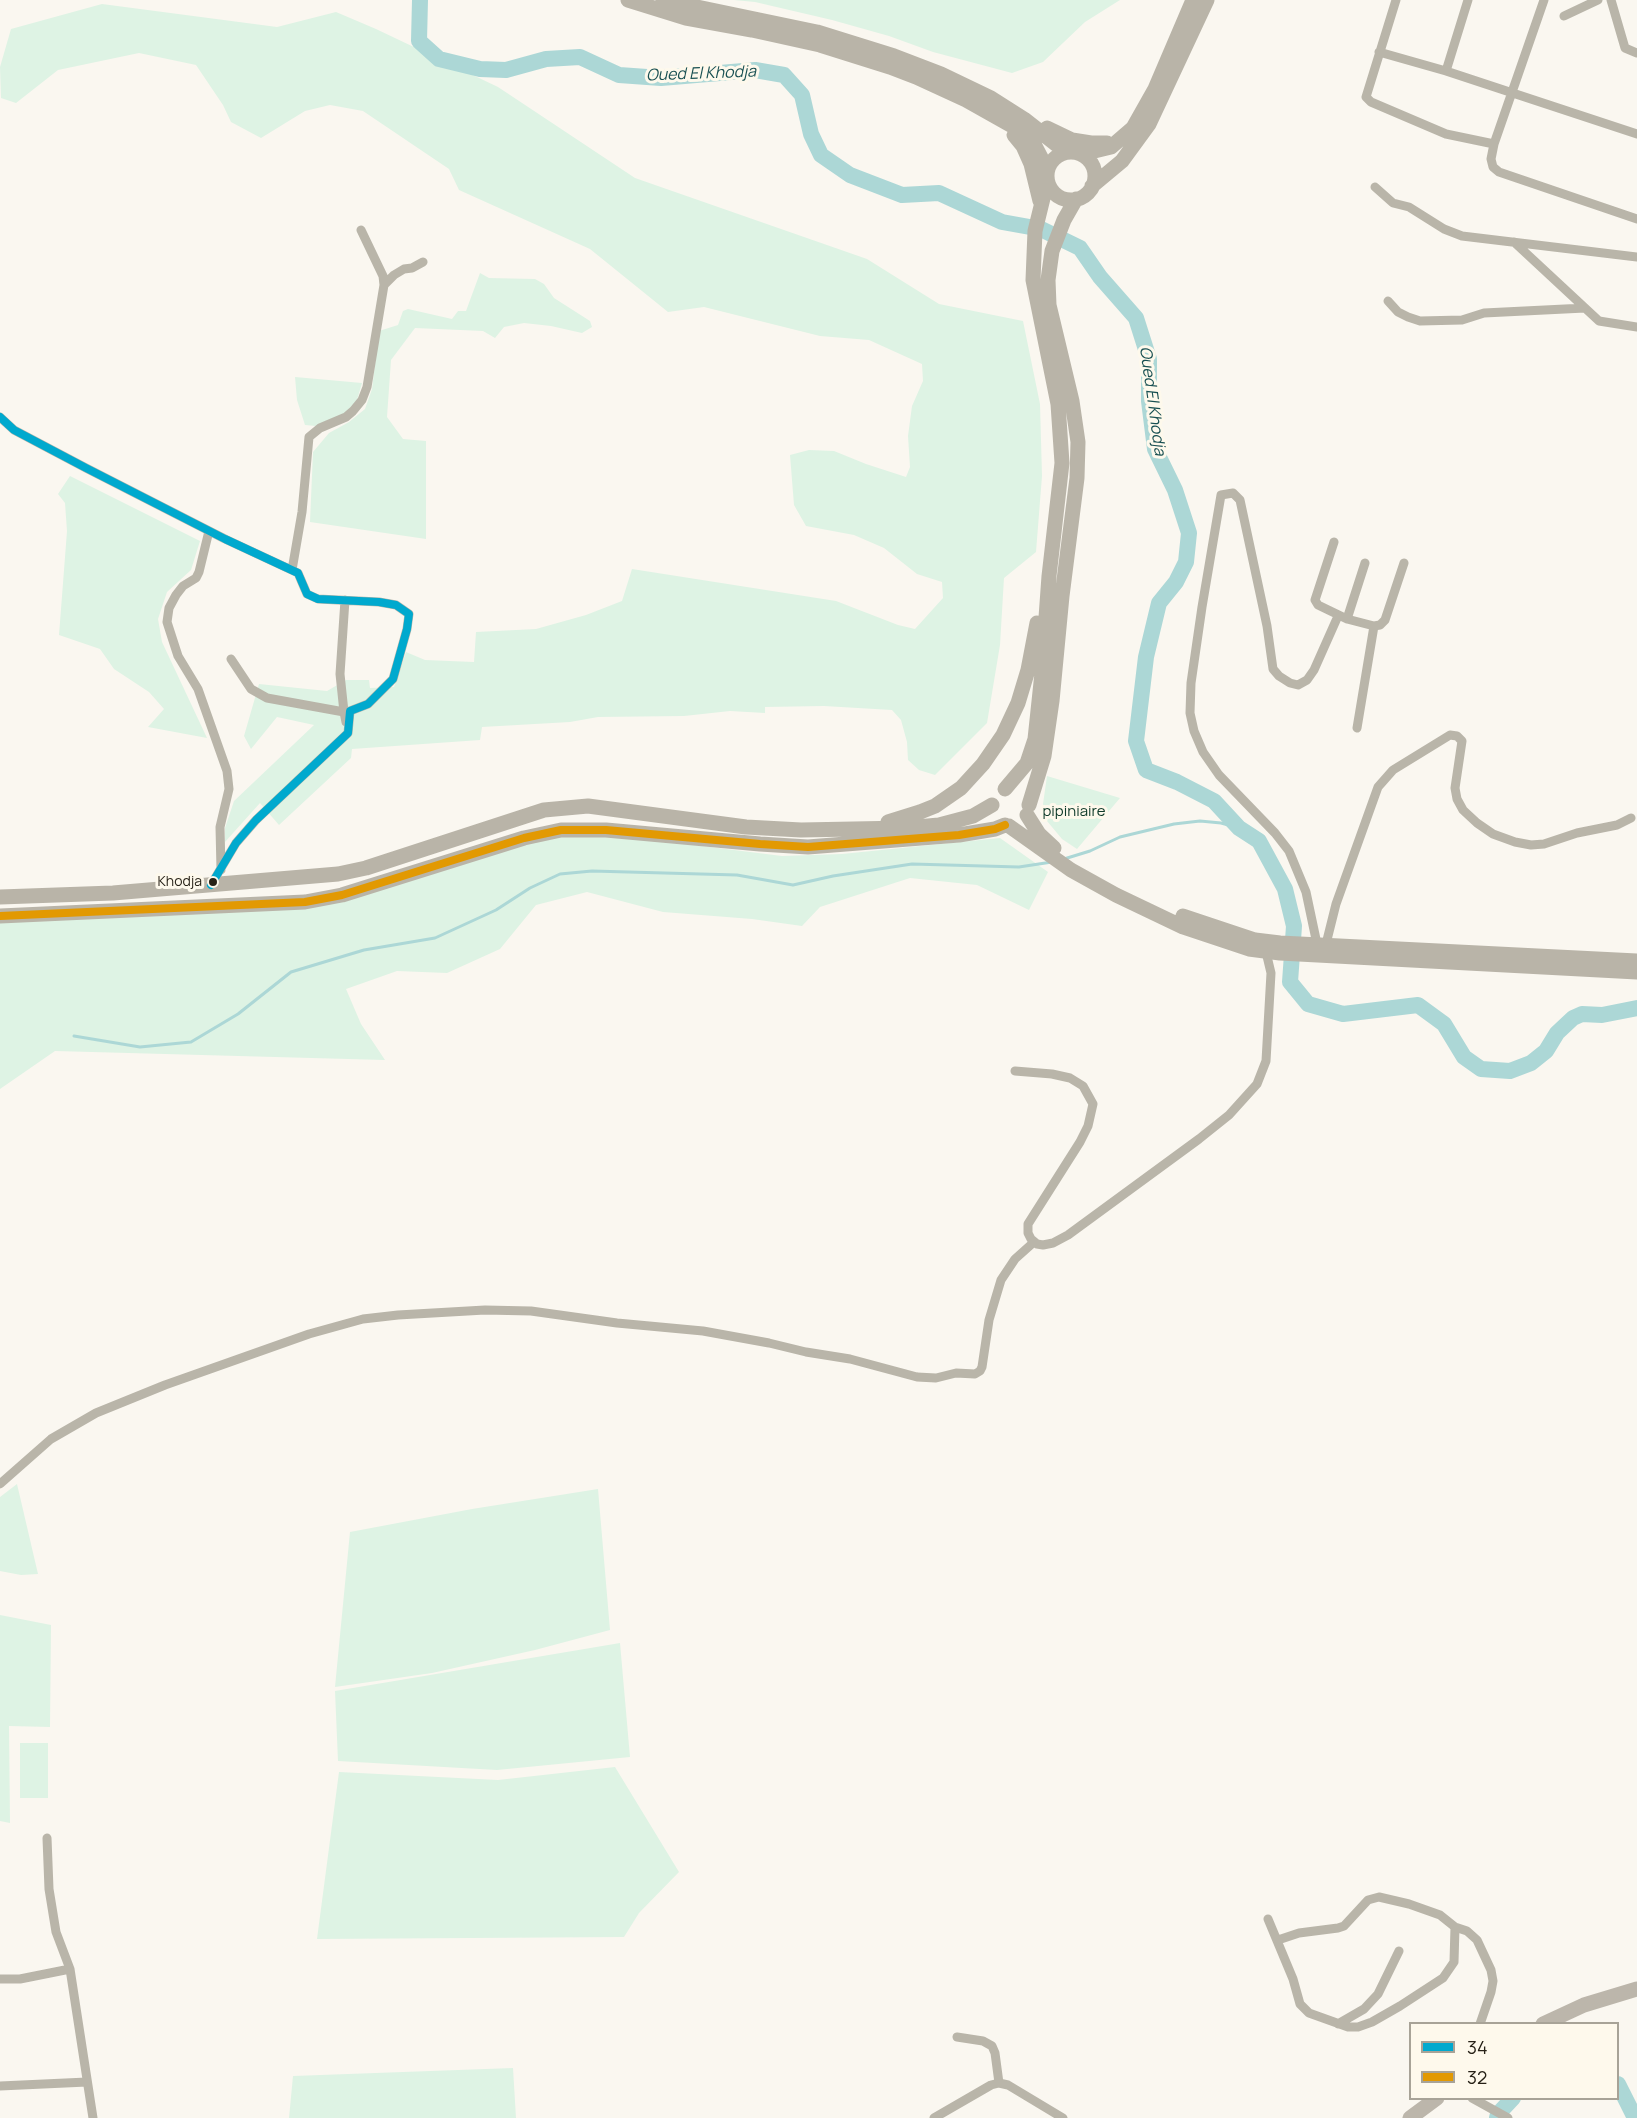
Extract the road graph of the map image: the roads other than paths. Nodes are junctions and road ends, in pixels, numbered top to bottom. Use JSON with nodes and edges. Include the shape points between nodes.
{"nodes":[{"id":1,"x":628,"y":0,"type":"edge"},
{"id":2,"x":663,"y":0,"type":"edge"},
{"id":3,"x":1194,"y":0,"type":"edge"},
{"id":4,"x":1207,"y":0,"type":"edge"},
{"id":5,"x":1396,"y":0,"type":"edge"},
{"id":6,"x":1468,"y":0,"type":"edge"},
{"id":7,"x":1544,"y":0,"type":"edge"},
{"id":8,"x":1598,"y":0,"type":"edge"},
{"id":9,"x":1611,"y":0,"type":"edge"},
{"id":10,"x":1564,"y":16,"type":"dead end"},
{"id":11,"x":1379,"y":52,"type":"junction"},
{"id":12,"x":1637,"y":53,"type":"edge"},
{"id":13,"x":1446,"y":71,"type":"junction"},
{"id":14,"x":1513,"y":93,"type":"junction"},
{"id":15,"x":1007,"y":116,"type":"junction"},
{"id":16,"x":1637,"y":134,"type":"edge"},
{"id":17,"x":1119,"y":141,"type":"junction"},
{"id":18,"x":1494,"y":144,"type":"junction"},
{"id":19,"x":1066,"y":152,"type":"junction"},
{"id":20,"x":1082,"y":154,"type":"junction"},
{"id":21,"x":1047,"y":176,"type":"junction"},
{"id":22,"x":1092,"y":186,"type":"junction"},
{"id":23,"x":1375,"y":187,"type":"dead end"},
{"id":24,"x":1076,"y":199,"type":"junction"},
{"id":25,"x":1040,"y":211,"type":"junction"},
{"id":26,"x":1637,"y":219,"type":"edge"},
{"id":27,"x":361,"y":230,"type":"dead end"},
{"id":28,"x":1514,"y":242,"type":"junction"},
{"id":29,"x":1637,"y":257,"type":"edge"},
{"id":30,"x":423,"y":262,"type":"dead end"},
{"id":31,"x":384,"y":285,"type":"junction"},
{"id":32,"x":1388,"y":301,"type":"dead end"},
{"id":33,"x":1585,"y":308,"type":"junction"},
{"id":34,"x":1637,"y":327,"type":"edge"},
{"id":35,"x":2,"y":420,"type":"edge"},
{"id":36,"x":209,"y":531,"type":"junction"},
{"id":37,"x":1334,"y":542,"type":"dead end"},
{"id":38,"x":1404,"y":562,"type":"dead end"},
{"id":39,"x":1365,"y":563,"type":"dead end"},
{"id":40,"x":292,"y":570,"type":"junction"},
{"id":41,"x":1049,"y":576,"type":"junction"},
{"id":42,"x":345,"y":600,"type":"junction"},
{"id":43,"x":1342,"y":618,"type":"junction"},
{"id":44,"x":1374,"y":626,"type":"junction"},
{"id":45,"x":231,"y":659,"type":"dead end"},
{"id":46,"x":344,"y":712,"type":"junction"},
{"id":47,"x":1357,"y":728,"type":"dead end"},
{"id":48,"x":348,"y":734,"type":"junction"},
{"id":49,"x":1005,"y":789,"type":"junction"},
{"id":50,"x":992,"y":805,"type":"junction"},
{"id":51,"x":1028,"y":810,"type":"junction"},
{"id":52,"x":1631,"y":818,"type":"dead end"},
{"id":53,"x":1007,"y":825,"type":"junction"},
{"id":54,"x":860,"y":829,"type":"junction"},
{"id":55,"x":1053,"y":852,"type":"junction"},
{"id":56,"x":221,"y":870,"type":"junction"},
{"id":57,"x":211,"y":885,"type":"junction"},
{"id":58,"x":0,"y":897,"type":"edge"},
{"id":59,"x":0,"y":916,"type":"edge"},
{"id":60,"x":1315,"y":947,"type":"junction"},
{"id":61,"x":1275,"y":950,"type":"junction"},
{"id":62,"x":1637,"y":961,"type":"edge"},
{"id":63,"x":1637,"y":972,"type":"edge"},
{"id":64,"x":1015,"y":1071,"type":"dead end"},
{"id":65,"x":1034,"y":1242,"type":"junction"},
{"id":66,"x":0,"y":1485,"type":"edge"},
{"id":67,"x":47,"y":1838,"type":"dead end"},
{"id":68,"x":1268,"y":1919,"type":"dead end"},
{"id":69,"x":1455,"y":1927,"type":"junction"},
{"id":70,"x":1278,"y":1940,"type":"junction"},
{"id":71,"x":1399,"y":1951,"type":"dead end"},
{"id":72,"x":70,"y":1969,"type":"junction"},
{"id":73,"x":0,"y":1979,"type":"edge"},
{"id":74,"x":1637,"y":1989,"type":"edge"},
{"id":75,"x":1481,"y":2022,"type":"edge"},
{"id":76,"x":1547,"y":2022,"type":"edge"},
{"id":77,"x":1338,"y":2024,"type":"junction"},
{"id":78,"x":957,"y":2037,"type":"dead end"},
{"id":79,"x":87,"y":2082,"type":"junction"},
{"id":80,"x":999,"y":2083,"type":"junction"},
{"id":81,"x":0,"y":2086,"type":"edge"},
{"id":82,"x":1434,"y":2100,"type":"edge"},
{"id":83,"x":1476,"y":2100,"type":"edge"},
{"id":84,"x":1507,"y":2117,"type":"edge"},
{"id":85,"x":93,"y":2118,"type":"edge"},
{"id":86,"x":934,"y":2118,"type":"edge"},
{"id":87,"x":1064,"y":2118,"type":"edge"},
{"id":88,"x":1410,"y":2118,"type":"edge"}],
"edges":[{"from":1,"to":15,"type":"highway","via":[[686,18],[787,37],[859,56]]},
{"from":2,"to":15,"type":"highway","via":[[797,28],[871,49],[968,86]]},
{"from":3,"to":17,"type":"highway","via":[[1155,89],[1138,120]]},
{"from":4,"to":22,"type":"highway","via":[[1149,124],[1122,161]]},
{"from":5,"to":11,"type":"street"},
{"from":6,"to":13,"type":"street"},
{"from":7,"to":14,"type":"street"},
{"from":8,"to":10,"type":"street"},
{"from":9,"to":12,"type":"street","via":[[1624,48]]},
{"from":11,"to":13,"type":"street"},
{"from":11,"to":18,"type":"street","via":[[1366,97],[1371,102],[1446,134]]},
{"from":13,"to":14,"type":"street"},
{"from":14,"to":16,"type":"street"},
{"from":14,"to":18,"type":"street"},
{"from":15,"to":17,"type":"highway","via":[[1032,118],[1072,140],[1098,144]]},
{"from":15,"to":19,"type":"highway"},
{"from":15,"to":21,"type":"highway","via":[[1030,141]]},
{"from":15,"to":25,"type":"highway","via":[[1034,173]]},
{"from":17,"to":20,"type":"highway"},
{"from":18,"to":26,"type":"street","via":[[1492,164],[1499,172]]},
{"from":19,"to":20,"type":"highway"},
{"from":19,"to":21,"type":"highway","via":[[1054,158]]},
{"from":20,"to":22,"type":"highway","via":[[1092,165]]},
{"from":21,"to":24,"type":"highway","via":[[1058,196]]},
{"from":21,"to":25,"type":"highway"},
{"from":22,"to":24,"type":"highway"},
{"from":23,"to":28,"type":"street","via":[[1393,203],[1409,207],[1453,233]]},
{"from":24,"to":51,"type":"highway","via":[[1049,260],[1048,299],[1072,401],[1077,461],[1052,701],[1044,756]]},
{"from":25,"to":41,"type":"highway","via":[[1033,256],[1034,294],[1055,384],[1062,446]]},
{"from":27,"to":31,"type":"street"},
{"from":28,"to":29,"type":"street"},
{"from":28,"to":33,"type":"street"},
{"from":30,"to":31,"type":"street","via":[[404,269]]},
{"from":31,"to":40,"type":"street","via":[[362,400],[346,417],[309,437]]},
{"from":32,"to":33,"type":"street","via":[[1398,312],[1419,321]]},
{"from":33,"to":34,"type":"street","via":[[1599,321]]},
{"from":35,"to":36,"type":"street","via":[[14,430]]},
{"from":36,"to":40,"type":"street"},
{"from":36,"to":56,"type":"street","via":[[200,572],[176,595],[166,622],[178,656],[198,689],[229,779],[220,827]]},
{"from":37,"to":43,"type":"street","via":[[1315,600]]},
{"from":38,"to":44,"type":"street","via":[[1384,620]]},
{"from":39,"to":43,"type":"street"},
{"from":40,"to":42,"type":"street","via":[[298,573],[306,594],[318,599]]},
{"from":41,"to":49,"type":"highway","via":[[1033,747],[1023,770]]},
{"from":41,"to":54,"type":"highway","via":[[1023,687],[1003,735],[983,764],[961,788],[935,806]]},
{"from":42,"to":46,"type":"street","via":[[340,674]]},
{"from":42,"to":48,"type":"street","via":[[396,605],[409,614],[393,679],[368,704],[350,711]]},
{"from":43,"to":44,"type":"street"},
{"from":43,"to":60,"type":"street","via":[[1307,680],[1298,685],[1279,676],[1273,669],[1240,500],[1233,493],[1221,495],[1191,683],[1190,713],[1203,752],[1289,851],[1306,892]]},
{"from":44,"to":47,"type":"street"},
{"from":45,"to":46,"type":"street","via":[[251,689],[267,698]]},
{"from":46,"to":48,"type":"street"},
{"from":48,"to":56,"type":"street","via":[[256,819]]},
{"from":49,"to":50,"type":"highway","via":[[996,795]]},
{"from":49,"to":51,"type":"highway","via":[[1018,790],[1027,799]]},
{"from":50,"to":53,"type":"highway","via":[[995,817]]},
{"from":50,"to":54,"type":"highway","via":[[973,816],[939,825]]},
{"from":51,"to":53,"type":"highway","via":[[1020,823]]},
{"from":51,"to":55,"type":"highway"},
{"from":52,"to":60,"type":"street","via":[[1544,844],[1532,845],[1493,834],[1463,810],[1457,799],[1462,741],[1450,735],[1393,770],[1378,787],[1336,904]]},
{"from":53,"to":55,"type":"highway"},
{"from":53,"to":59,"type":"highway","via":[[959,835],[808,847],[606,830],[561,830],[342,895],[305,902]]},
{"from":54,"to":57,"type":"highway","via":[[768,829],[588,806],[544,810],[338,874]]},
{"from":55,"to":61,"type":"highway","via":[[1074,866],[1190,919]]},
{"from":56,"to":57,"type":"street"},
{"from":57,"to":58,"type":"highway"},
{"from":60,"to":61,"type":"highway"},
{"from":60,"to":62,"type":"highway"},
{"from":60,"to":63,"type":"highway"},
{"from":61,"to":65,"type":"street","via":[[1266,1061],[1257,1084],[1229,1115],[1068,1236],[1053,1244]]},
{"from":64,"to":65,"type":"street","via":[[1070,1077],[1083,1086],[1093,1104],[1080,1142],[1028,1224]]},
{"from":65,"to":66,"type":"street","via":[[1015,1259],[1001,1280],[989,1320],[982,1367],[975,1374],[917,1377],[850,1359],[703,1330],[531,1311],[470,1310],[381,1317],[309,1334],[96,1413],[51,1439]]},
{"from":67,"to":72,"type":"street","via":[[56,1932]]},
{"from":68,"to":70,"type":"street"},
{"from":69,"to":70,"type":"street","via":[[1440,1915],[1379,1897],[1368,1900],[1344,1926]]},
{"from":69,"to":75,"type":"street","via":[[1477,1940],[1491,1970],[1491,1992]]},
{"from":69,"to":77,"type":"street","via":[[1454,1962],[1443,1978],[1372,2022],[1358,2027]]},
{"from":70,"to":77,"type":"street","via":[[1300,2004],[1309,2013]]},
{"from":71,"to":77,"type":"street","via":[[1377,1994],[1364,2009]]},
{"from":72,"to":73,"type":"street"},
{"from":72,"to":79,"type":"street"},
{"from":74,"to":76,"type":"main road","via":[[1584,2005]]},
{"from":78,"to":80,"type":"street","via":[[993,2046]]},
{"from":79,"to":81,"type":"street"},
{"from":79,"to":85,"type":"street"},
{"from":80,"to":86,"type":"street"},
{"from":80,"to":87,"type":"street"},
{"from":82,"to":88,"type":"main road"},
{"from":83,"to":84,"type":"street"}]}
